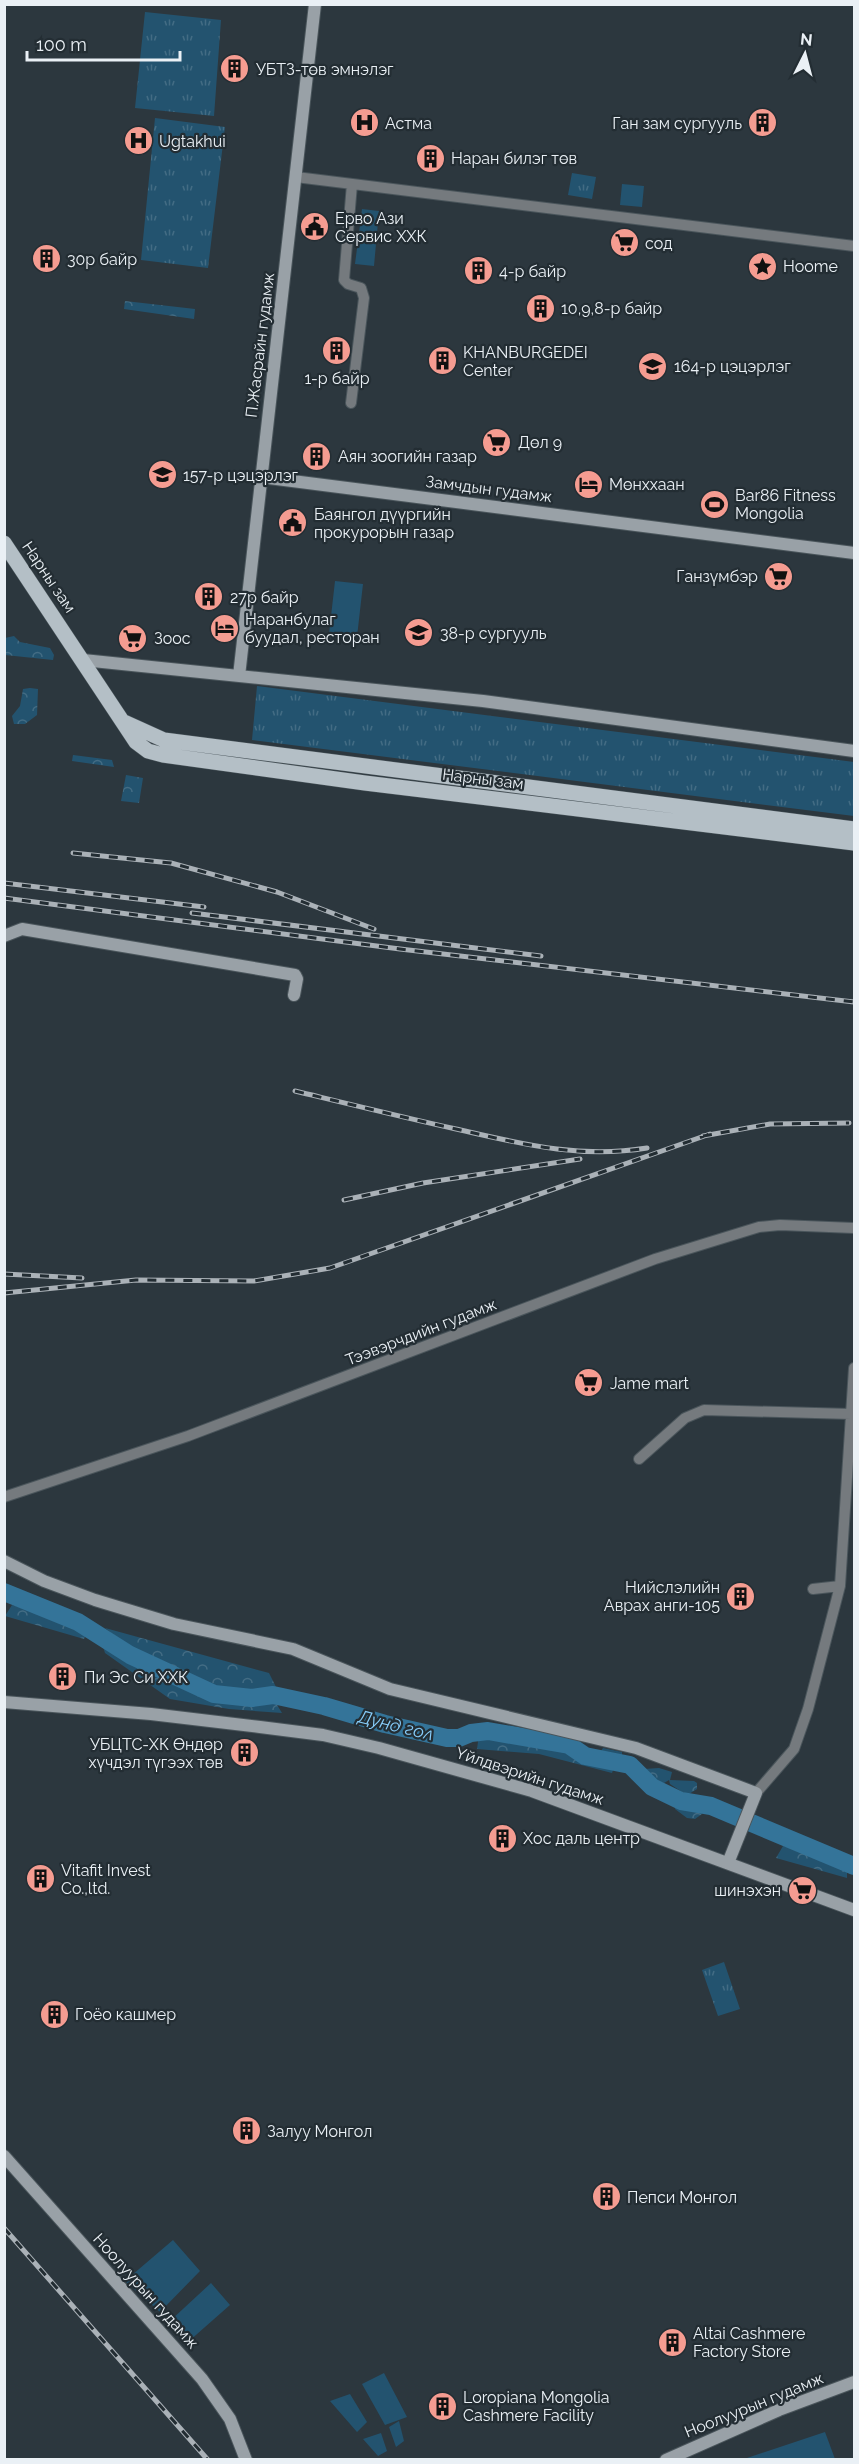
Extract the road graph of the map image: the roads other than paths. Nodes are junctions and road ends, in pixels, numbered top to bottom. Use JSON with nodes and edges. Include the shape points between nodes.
{"nodes":[{"id":1,"x":304,"y":4,"type":"edge"},
{"id":2,"x":315,"y":4,"type":"edge"},
{"id":3,"x":313,"y":19,"type":"junction"},
{"id":4,"x":296,"y":177,"type":"junction"},
{"id":5,"x":352,"y":184,"type":"junction"},
{"id":6,"x":855,"y":246,"type":"edge"},
{"id":7,"x":351,"y":403,"type":"dead end"},
{"id":8,"x":261,"y":477,"type":"junction"},
{"id":9,"x":4,"y":543,"type":"edge"},
{"id":10,"x":855,"y":553,"type":"edge"},
{"id":11,"x":83,"y":660,"type":"junction"},
{"id":12,"x":239,"y":676,"type":"junction"},
{"id":13,"x":123,"y":721,"type":"junction"},
{"id":14,"x":855,"y":751,"type":"edge"},
{"id":15,"x":855,"y":829,"type":"edge"},
{"id":16,"x":855,"y":843,"type":"edge"},
{"id":17,"x":4,"y":936,"type":"edge"},
{"id":18,"x":294,"y":995,"type":"dead end"},
{"id":19,"x":855,"y":1228,"type":"edge"},
{"id":20,"x":855,"y":1368,"type":"edge"},
{"id":21,"x":851,"y":1414,"type":"junction"},
{"id":22,"x":639,"y":1459,"type":"dead end"},
{"id":23,"x":4,"y":1497,"type":"edge"},
{"id":24,"x":4,"y":1560,"type":"edge"},
{"id":25,"x":840,"y":1586,"type":"junction"},
{"id":26,"x":813,"y":1589,"type":"dead end"},
{"id":27,"x":4,"y":1702,"type":"edge"},
{"id":28,"x":754,"y":1798,"type":"junction"},
{"id":29,"x":731,"y":1857,"type":"junction"},
{"id":30,"x":855,"y":1910,"type":"edge"},
{"id":31,"x":4,"y":2156,"type":"edge"},
{"id":32,"x":855,"y":2382,"type":"edge"},
{"id":33,"x":246,"y":2460,"type":"edge"},
{"id":34,"x":666,"y":2460,"type":"edge"}],
"edges":[{"from":1,"to":3,"type":"street"},
{"from":2,"to":3,"type":"street","name":"П.Жасрайн гудамж"},
{"from":3,"to":4,"type":"street","name":"П.Жасрайн гудамж"},
{"from":4,"to":5,"type":"street"},
{"from":4,"to":8,"type":"street","name":"П.Жасрайн гудамж"},
{"from":5,"to":6,"type":"street"},
{"from":5,"to":7,"type":"street","via":[[344,280],[361,288],[364,298]]},
{"from":8,"to":10,"type":"street","name":"Замчдын гудамж"},
{"from":8,"to":12,"type":"street","name":"П.Жасрайн гудамж"},
{"from":9,"to":11,"type":"main road","name":"Нарны зам"},
{"from":11,"to":12,"type":"street"},
{"from":11,"to":13,"type":"main road","name":"Нарны зам"},
{"from":12,"to":14,"type":"street","via":[[483,701]]},
{"from":13,"to":15,"type":"main road","name":"Нарны зам","via":[[164,740]]},
{"from":13,"to":16,"type":"main road","name":"Нарны зам","via":[[136,742],[163,755]]},
{"from":17,"to":18,"type":"street","via":[[22,929],[295,975]]},
{"from":19,"to":23,"type":"street","name":"Тээвэрчдийн гудамж","via":[[759,1227],[655,1259],[188,1436]]},
{"from":20,"to":21,"type":"street"},
{"from":21,"to":22,"type":"street","via":[[704,1410],[685,1418]]},
{"from":21,"to":25,"type":"street"},
{"from":24,"to":28,"type":"street","via":[[44,1581],[140,1614],[292,1649],[390,1689],[636,1748]]},
{"from":25,"to":26,"type":"street"},
{"from":25,"to":28,"type":"street","via":[[794,1749]]},
{"from":27,"to":29,"type":"street","name":"Yйлдвэрийн гудамж","via":[[151,1714],[323,1735],[532,1791]]},
{"from":28,"to":29,"type":"street"},
{"from":29,"to":30,"type":"street","name":"Yйлдвэрийн гудамж"},
{"from":31,"to":33,"type":"street","name":"Ноолуурын гудамж","via":[[202,2379],[230,2420]]},
{"from":32,"to":34,"type":"street","name":"Ноолуурын гудамж","via":[[779,2410]]}]}
